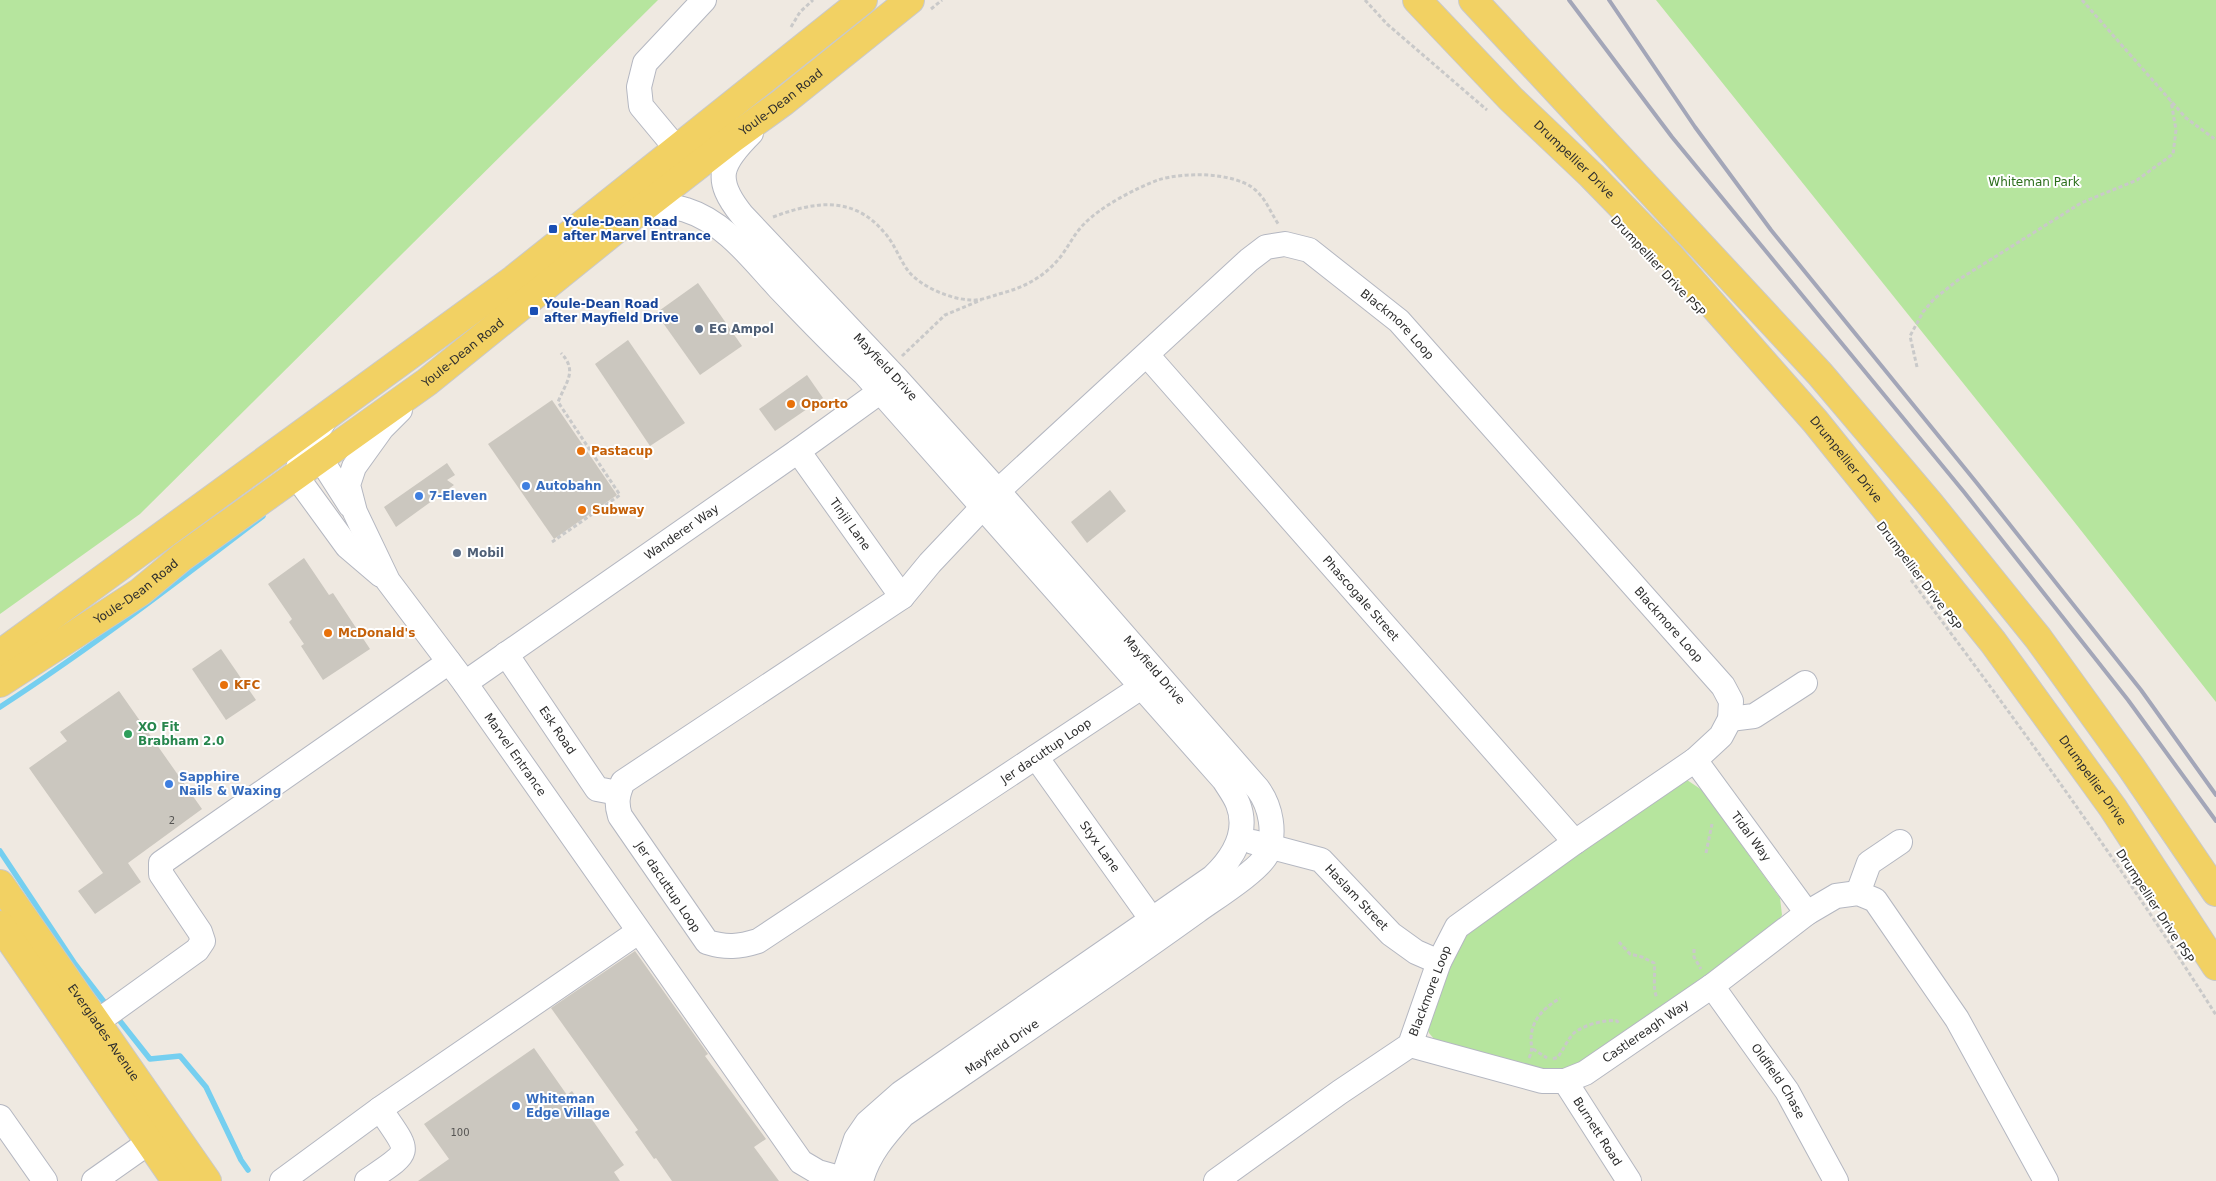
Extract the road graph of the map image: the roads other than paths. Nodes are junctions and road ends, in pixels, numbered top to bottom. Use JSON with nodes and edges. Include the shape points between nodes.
{"nodes":[{"id":1,"x":704,"y":0,"type":"edge"},
{"id":2,"x":863,"y":0,"type":"edge"},
{"id":3,"x":910,"y":0,"type":"edge"},
{"id":4,"x":1417,"y":0,"type":"edge"},
{"id":5,"x":1473,"y":0,"type":"edge"},
{"id":6,"x":782,"y":102,"type":"junction"},
{"id":7,"x":732,"y":139,"type":"junction"},
{"id":8,"x":676,"y":148,"type":"junction"},
{"id":9,"x":640,"y":210,"type":"junction"},
{"id":10,"x":1147,"y":355,"type":"junction"},
{"id":11,"x":892,"y":376,"type":"junction"},
{"id":12,"x":427,"y":382,"type":"junction"},
{"id":13,"x":334,"y":409,"type":"junction"},
{"id":14,"x":798,"y":451,"type":"junction"},
{"id":15,"x":306,"y":462,"type":"junction"},
{"id":16,"x":252,"y":470,"type":"junction"},
{"id":17,"x":991,"y":499,"type":"junction"},
{"id":18,"x":355,"y":512,"type":"junction"},
{"id":19,"x":388,"y":581,"type":"junction"},
{"id":20,"x":902,"y":597,"type":"junction"},
{"id":21,"x":0,"y":654,"type":"edge"},
{"id":22,"x":506,"y":654,"type":"junction"},
{"id":23,"x":449,"y":662,"type":"junction"},
{"id":24,"x":1150,"y":681,"type":"junction"},
{"id":25,"x":0,"y":683,"type":"edge"},
{"id":26,"x":465,"y":683,"type":"junction"},
{"id":27,"x":1805,"y":683,"type":"dead end"},
{"id":28,"x":1730,"y":719,"type":"junction"},
{"id":29,"x":1036,"y":758,"type":"junction"},
{"id":30,"x":1695,"y":760,"type":"junction"},
{"id":31,"x":618,"y":793,"type":"junction"},
{"id":32,"x":1239,"y":838,"type":"junction"},
{"id":33,"x":1575,"y":842,"type":"junction"},
{"id":34,"x":1900,"y":842,"type":"dead end"},
{"id":35,"x":1269,"y":846,"type":"junction"},
{"id":36,"x":0,"y":884,"type":"edge"},
{"id":37,"x":2216,"y":892,"type":"edge"},
{"id":38,"x":1858,"y":893,"type":"junction"},
{"id":39,"x":1807,"y":914,"type":"junction"},
{"id":40,"x":0,"y":925,"type":"edge"},
{"id":41,"x":1158,"y":927,"type":"junction"},
{"id":42,"x":638,"y":932,"type":"junction"},
{"id":43,"x":1439,"y":962,"type":"junction"},
{"id":44,"x":2216,"y":966,"type":"edge"},
{"id":45,"x":1707,"y":979,"type":"junction"},
{"id":46,"x":107,"y":1015,"type":"junction"},
{"id":47,"x":1410,"y":1045,"type":"junction"},
{"id":48,"x":1566,"y":1081,"type":"junction"},
{"id":49,"x":380,"y":1109,"type":"junction"},
{"id":50,"x":0,"y":1117,"type":"edge"},
{"id":51,"x":148,"y":1143,"type":"junction"},
{"id":52,"x":295,"y":1177,"type":"edge"},
{"id":53,"x":849,"y":1180,"type":"edge"},
{"id":54,"x":45,"y":1181,"type":"edge"},
{"id":55,"x":94,"y":1181,"type":"edge"},
{"id":56,"x":176,"y":1181,"type":"edge"},
{"id":57,"x":207,"y":1181,"type":"edge"},
{"id":58,"x":367,"y":1181,"type":"edge"},
{"id":59,"x":1216,"y":1181,"type":"edge"},
{"id":60,"x":1630,"y":1181,"type":"edge"},
{"id":61,"x":1836,"y":1181,"type":"edge"},
{"id":62,"x":2046,"y":1181,"type":"edge"}],
"edges":[{"from":1,"to":8,"type":"street","via":[[645,63],[639,87],[641,106]]},
{"from":2,"to":8,"type":"main road"},
{"from":3,"to":6,"type":"main road","name":"Youle-Dean Road"},
{"from":4,"to":44,"type":"main road","name":"Drumpellier Drive","via":[[1669,255],[1816,421],[1993,642],[2113,808]]},
{"from":5,"to":37,"type":"main road","via":[[1820,374],[1930,504],[2038,638]]},
{"from":6,"to":7,"type":"main road","name":"Youle-Dean Road"},
{"from":6,"to":11,"type":"street","name":"Mayfield Drive","via":[[729,159],[723,173],[728,197]]},
{"from":7,"to":8,"type":"street","via":[[697,152]]},
{"from":7,"to":9,"type":"main road","name":"Youle-Dean Road"},
{"from":8,"to":13,"type":"main road","via":[[514,279]]},
{"from":9,"to":11,"type":"street","name":"Mayfield Drive","via":[[665,207],[686,210],[713,223]]},
{"from":9,"to":12,"type":"main road","name":"Youle-Dean Road"},
{"from":10,"to":17,"type":"street","name":"Blackmore Loop"},
{"from":10,"to":28,"type":"street","name":"Blackmore Loop","via":[[1266,247],[1285,244],[1309,250],[1400,321],[1723,686],[1730,701]]},
{"from":10,"to":33,"type":"street","name":"Phascogale Street"},
{"from":11,"to":14,"type":"street","name":"Wanderer Way"},
{"from":11,"to":17,"type":"street","name":"Mayfield Drive"},
{"from":12,"to":15,"type":"main road","name":"Youle-Dean Road"},
{"from":12,"to":18,"type":"street","name":"Marvel Entrance","via":[[382,428],[354,467],[348,485]]},
{"from":13,"to":15,"type":"street","via":[[315,433]]},
{"from":13,"to":16,"type":"main road"},
{"from":14,"to":20,"type":"street","name":"Tinjil Lane"},
{"from":14,"to":22,"type":"street","name":"Wanderer Way"},
{"from":15,"to":16,"type":"street","via":[[285,456]]},
{"from":15,"to":18,"type":"street","name":"Marvel Entrance"},
{"from":15,"to":19,"type":"street","name":"Marvel Entrance","via":[[346,546]]},
{"from":15,"to":25,"type":"main road","name":"Youle-Dean Road","via":[[133,597]]},
{"from":16,"to":21,"type":"main road"},
{"from":17,"to":20,"type":"street"},
{"from":17,"to":24,"type":"street","name":"Mayfield Drive"},
{"from":18,"to":19,"type":"street","name":"Marvel Entrance"},
{"from":19,"to":23,"type":"street","name":"Marvel Entrance"},
{"from":20,"to":31,"type":"street","via":[[623,782]]},
{"from":22,"to":26,"type":"street","name":"Wanderer Way"},
{"from":22,"to":31,"type":"street","name":"Esk Road","via":[[597,789]]},
{"from":23,"to":26,"type":"street","name":"Marvel Entrance"},
{"from":23,"to":46,"type":"street","via":[[161,863],[161,874],[203,941],[197,950]]},
{"from":24,"to":29,"type":"street","name":"Jer dacuttup Loop"},
{"from":24,"to":32,"type":"street","name":"Mayfield Drive","via":[[1224,780],[1238,804],[1242,822]]},
{"from":24,"to":35,"type":"street","name":"Mayfield Drive","via":[[1263,796],[1271,823]]},
{"from":26,"to":42,"type":"street","name":"Marvel Entrance"},
{"from":27,"to":28,"type":"street","via":[[1754,716]]},
{"from":28,"to":30,"type":"street","name":"Blackmore Loop","via":[[1721,736]]},
{"from":29,"to":31,"type":"street","name":"Jer dacuttup Loop","via":[[758,942],[741,947],[723,947],[707,942],[698,932],[620,816],[616,804]]},
{"from":29,"to":41,"type":"street","name":"Styx Lane"},
{"from":30,"to":33,"type":"street","name":"Blackmore Loop"},
{"from":30,"to":39,"type":"street","name":"Tidal Way"},
{"from":32,"to":35,"type":"street","name":"Haslam Street"},
{"from":32,"to":41,"type":"street","name":"Mayfield Drive","via":[[1232,856],[1213,877]]},
{"from":33,"to":43,"type":"street","name":"Blackmore Loop","via":[[1457,927]]},
{"from":34,"to":38,"type":"street","via":[[1869,864]]},
{"from":35,"to":41,"type":"street","name":"Mayfield Drive","via":[[1267,855],[1246,875]]},
{"from":35,"to":43,"type":"street","name":"Haslam Street","via":[[1321,860],[1391,934],[1416,952]]},
{"from":36,"to":46,"type":"main road","name":"Everglades Avenue"},
{"from":38,"to":39,"type":"street","name":"Castlereagh Way","via":[[1836,896]]},
{"from":38,"to":62,"type":"street","via":[[1875,900],[1957,1019]]},
{"from":39,"to":45,"type":"street","name":"Castlereagh Way"},
{"from":40,"to":51,"type":"main road","name":"Everglades Avenue"},
{"from":41,"to":53,"type":"street","name":"Mayfield Drive","via":[[903,1115]]},
{"from":42,"to":49,"type":"street"},
{"from":42,"to":53,"type":"street","name":"Marvel Entrance","via":[[801,1162],[818,1172]]},
{"from":43,"to":47,"type":"street","name":"Blackmore Loop"},
{"from":45,"to":48,"type":"street","name":"Castlereagh Way","via":[[1585,1073]]},
{"from":45,"to":61,"type":"street","name":"Oldfield Chase","via":[[1787,1092]]},
{"from":46,"to":57,"type":"main road","name":"Everglades Avenue"},
{"from":47,"to":48,"type":"street","name":"Castlereagh Way","via":[[1542,1081]]},
{"from":47,"to":59,"type":"street","name":"Blackmore Loop"},
{"from":48,"to":60,"type":"street","name":"Burnett Road"},
{"from":49,"to":52,"type":"street"},
{"from":49,"to":58,"type":"street","via":[[403,1143],[404,1150],[401,1158]]},
{"from":50,"to":54,"type":"street"},
{"from":51,"to":55,"type":"street"},
{"from":51,"to":56,"type":"main road","name":"Everglades Avenue"}]}
